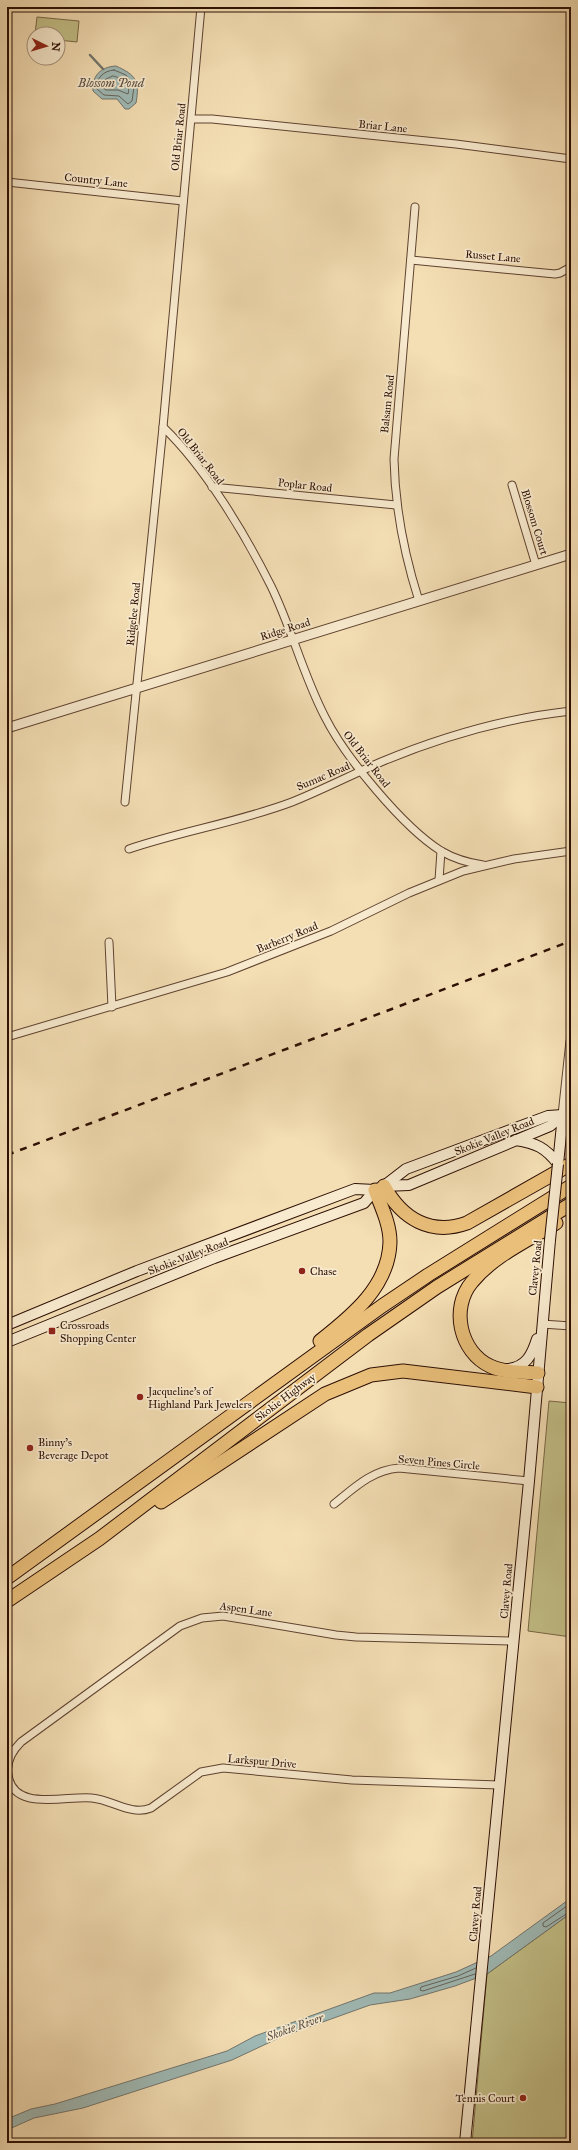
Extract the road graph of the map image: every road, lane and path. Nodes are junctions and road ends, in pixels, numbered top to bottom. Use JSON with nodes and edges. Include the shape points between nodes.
{"nodes":[{"id":1,"x":202,"y":7,"type":"edge"},
{"id":2,"x":192,"y":119,"type":"junction"},
{"id":3,"x":571,"y":159,"type":"edge"},
{"id":4,"x":7,"y":182,"type":"edge"},
{"id":5,"x":183,"y":201,"type":"junction"},
{"id":6,"x":415,"y":208,"type":"dead end"},
{"id":7,"x":411,"y":260,"type":"junction"},
{"id":8,"x":571,"y":267,"type":"edge"},
{"id":9,"x":163,"y":427,"type":"junction"},
{"id":10,"x":512,"y":485,"type":"dead end"},
{"id":11,"x":212,"y":487,"type":"junction"},
{"id":12,"x":396,"y":505,"type":"junction"},
{"id":13,"x":571,"y":554,"type":"edge"},
{"id":14,"x":536,"y":565,"type":"junction"},
{"id":15,"x":419,"y":601,"type":"junction"},
{"id":16,"x":294,"y":639,"type":"junction"},
{"id":17,"x":136,"y":688,"type":"junction"},
{"id":18,"x":571,"y":711,"type":"edge"},
{"id":19,"x":7,"y":728,"type":"edge"},
{"id":20,"x":362,"y":772,"type":"junction"},
{"id":21,"x":125,"y":802,"type":"dead end"},
{"id":22,"x":129,"y":849,"type":"dead end"},
{"id":23,"x":442,"y":851,"type":"junction"},
{"id":24,"x":571,"y":851,"type":"edge"},
{"id":25,"x":483,"y":865,"type":"junction"},
{"id":26,"x":439,"y":880,"type":"junction"},
{"id":27,"x":109,"y":942,"type":"dead end"},
{"id":28,"x":112,"y":1006,"type":"junction"},
{"id":29,"x":7,"y":1037,"type":"edge"},
{"id":30,"x":571,"y":1042,"type":"edge"},
{"id":31,"x":567,"y":1113,"type":"edge"},
{"id":32,"x":515,"y":1140,"type":"junction"},
{"id":33,"x":558,"y":1164,"type":"junction"},
{"id":34,"x":571,"y":1164,"type":"edge"},
{"id":35,"x":571,"y":1186,"type":"edge"},
{"id":36,"x":380,"y":1188,"type":"junction"},
{"id":37,"x":571,"y":1204,"type":"edge"},
{"id":38,"x":571,"y":1214,"type":"edge"},
{"id":39,"x":54,"y":1306,"type":"junction"},
{"id":40,"x":59,"y":1320,"type":"junction"},
{"id":41,"x":7,"y":1325,"type":"edge"},
{"id":42,"x":542,"y":1325,"type":"junction"},
{"id":43,"x":571,"y":1326,"type":"edge"},
{"id":44,"x":7,"y":1342,"type":"edge"},
{"id":45,"x":501,"y":1370,"type":"junction"},
{"id":46,"x":538,"y":1373,"type":"junction"},
{"id":47,"x":537,"y":1387,"type":"junction"},
{"id":48,"x":247,"y":1403,"type":"junction"},
{"id":49,"x":529,"y":1481,"type":"junction"},
{"id":50,"x":334,"y":1504,"type":"dead end"},
{"id":51,"x":99,"y":1539,"type":"junction"},
{"id":52,"x":7,"y":1578,"type":"edge"},
{"id":53,"x":7,"y":1602,"type":"edge"},
{"id":54,"x":514,"y":1641,"type":"junction"},
{"id":55,"x":499,"y":1785,"type":"junction"},
{"id":56,"x":37,"y":1800,"type":"joint"},
{"id":57,"x":465,"y":2143,"type":"edge"}],
"edges":[{"from":1,"to":2,"type":"street","name":"Old Briar Road"},
{"from":2,"to":3,"type":"street","name":"Briar Lane","via":[[226,120],[456,144]]},
{"from":2,"to":5,"type":"street","name":"Old Briar Road"},
{"from":4,"to":5,"type":"street","name":"Country Lane"},
{"from":5,"to":9,"type":"street","name":"Old Briar Road"},
{"from":6,"to":7,"type":"street","name":"Balsam Road"},
{"from":7,"to":8,"type":"street","name":"Russet Lane","via":[[555,274]]},
{"from":7,"to":12,"type":"street","name":"Balsam Road","via":[[394,447]]},
{"from":9,"to":11,"type":"street","name":"Old Briar Road"},
{"from":9,"to":17,"type":"street","name":"Ridgelee Road"},
{"from":10,"to":14,"type":"street","name":"Blossom Court"},
{"from":11,"to":12,"type":"street","name":"Poplar Road"},
{"from":11,"to":16,"type":"street","name":"Old Briar Road","via":[[256,558]]},
{"from":12,"to":15,"type":"street","name":"Balsam Road","via":[[401,539]]},
{"from":13,"to":14,"type":"street","name":"Ridge Road"},
{"from":14,"to":15,"type":"street","name":"Ridge Road"},
{"from":15,"to":16,"type":"street","name":"Ridge Road"},
{"from":16,"to":17,"type":"street","name":"Ridge Road"},
{"from":16,"to":20,"type":"street","name":"Old Briar Road","via":[[324,717],[343,749]]},
{"from":17,"to":19,"type":"street","name":"Ridge Road"},
{"from":17,"to":21,"type":"street","name":"Ridgelee Road"},
{"from":18,"to":20,"type":"street","name":"Sumac Road","via":[[544,714],[471,731],[429,744]]},
{"from":20,"to":22,"type":"street","name":"Sumac Road","via":[[271,809],[164,837]]},
{"from":20,"to":23,"type":"street","name":"Old Briar Road","via":[[423,838]]},
{"from":23,"to":25,"type":"street","name":"Old Briar Road","via":[[470,863]]},
{"from":23,"to":26,"type":"street"},
{"from":24,"to":25,"type":"street","name":"Barberry Road"},
{"from":25,"to":26,"type":"street","name":"Barberry Road"},
{"from":26,"to":28,"type":"street","name":"Barberry Road","via":[[294,947],[196,983]]},
{"from":27,"to":28,"type":"street"},
{"from":28,"to":29,"type":"street","name":"Barberry Road"},
{"from":30,"to":31,"type":"street","name":"Clavey Road"},
{"from":31,"to":32,"type":"main road","name":"Skokie Valley Road","via":[[550,1126]]},
{"from":31,"to":33,"type":"main road","name":"Clavey Road"},
{"from":31,"to":36,"type":"main road","name":"Skokie Valley Road","via":[[548,1116],[406,1168]]},
{"from":32,"to":33,"type":"main road","via":[[543,1147]]},
{"from":32,"to":36,"type":"main road","name":"Skokie Valley Road","via":[[409,1185]]},
{"from":33,"to":42,"type":"main road","name":"Clavey Road","bridge":true},
{"from":34,"to":36,"type":"highway","via":[[454,1228],[428,1227],[416,1221]]},
{"from":35,"to":48,"type":"highway","name":"Skokie Highway","via":[[428,1274]]},
{"from":36,"to":39,"type":"main road","name":"Skokie Valley Road","via":[[354,1189],[137,1271]]},
{"from":36,"to":40,"type":"main road","name":"Skokie Valley Road","via":[[364,1203],[214,1258]]},
{"from":36,"to":48,"type":"highway","via":[[390,1241],[387,1262],[376,1286],[356,1312]]},
{"from":37,"to":51,"type":"highway","name":"Skokie Highway","via":[[437,1287],[368,1335]]},
{"from":38,"to":45,"type":"highway","via":[[492,1262],[470,1284],[464,1296],[460,1322],[465,1339],[481,1360]]},
{"from":39,"to":40,"type":"main road"},
{"from":39,"to":41,"type":"main road","name":"Skokie Valley Road"},
{"from":40,"to":44,"type":"main road","name":"Skokie Valley Road"},
{"from":42,"to":43,"type":"street"},
{"from":42,"to":45,"type":"main road","via":[[533,1351],[525,1363],[519,1367]]},
{"from":42,"to":46,"type":"main road","name":"Clavey Road"},
{"from":45,"to":46,"type":"highway"},
{"from":46,"to":47,"type":"main road","name":"Clavey Road"},
{"from":47,"to":49,"type":"main road","name":"Clavey Road"},
{"from":47,"to":51,"type":"highway","via":[[403,1371],[371,1375],[353,1381],[326,1394],[153,1507]]},
{"from":48,"to":52,"type":"highway","name":"Skokie Highway"},
{"from":49,"to":50,"type":"street","name":"Seven Pines Circle","via":[[399,1468],[386,1469],[373,1474]]},
{"from":49,"to":54,"type":"main road","name":"Clavey Road"},
{"from":51,"to":53,"type":"highway","name":"Skokie Highway"},
{"from":54,"to":55,"type":"main road","name":"Clavey Road"},
{"from":54,"to":56,"type":"street","name":"Aspen Lane","via":[[336,1635],[223,1616],[191,1621],[152,1646],[14,1748],[8,1764],[10,1783],[22,1796]]},
{"from":55,"to":56,"type":"street","name":"Larkspur Drive","via":[[352,1780],[223,1768],[201,1772],[151,1808],[142,1811],[133,1811],[94,1798],[64,1797]]},
{"from":55,"to":57,"type":"main road","name":"Clavey Road"}]}
